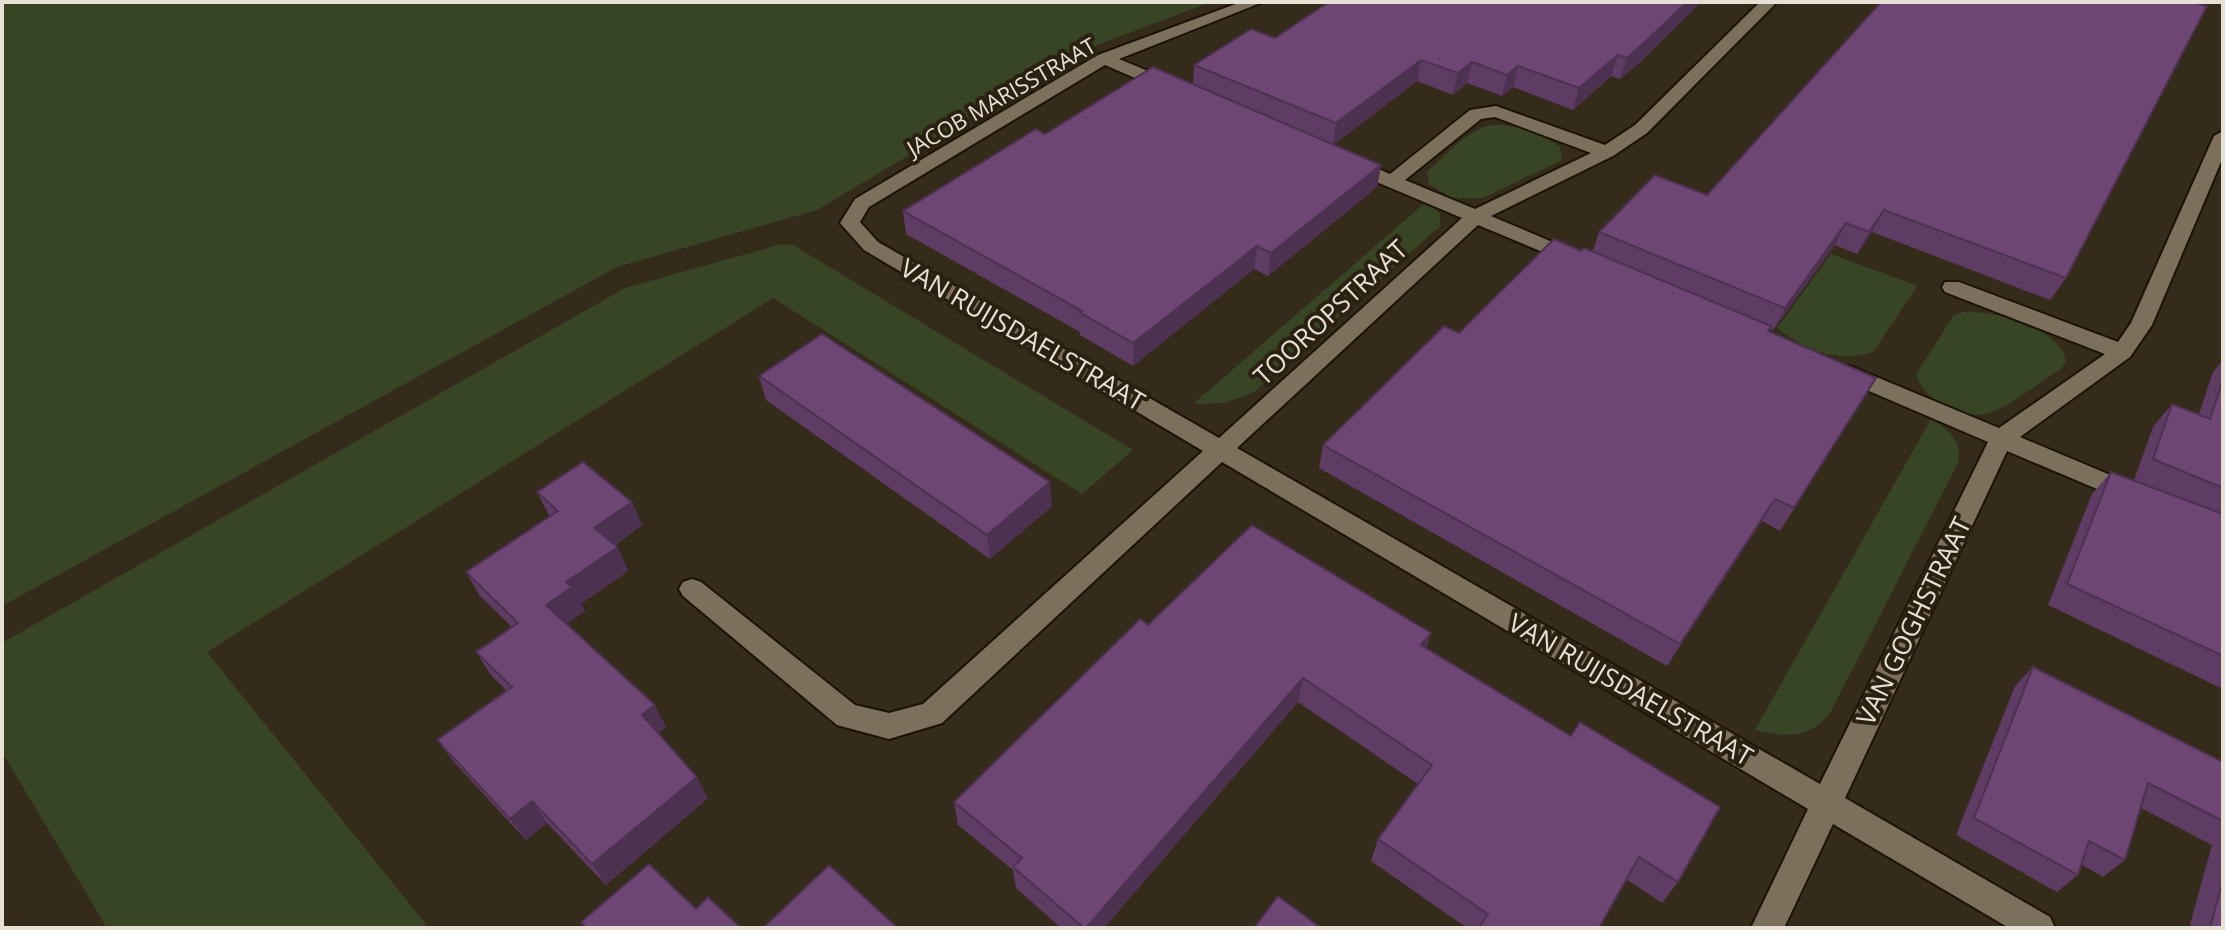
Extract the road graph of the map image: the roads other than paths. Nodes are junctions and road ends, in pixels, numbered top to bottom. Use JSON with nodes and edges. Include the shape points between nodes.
{"nodes":[{"id":1,"x":1255,"y":2,"type":"edge"},
{"id":2,"x":1769,"y":2,"type":"edge"},
{"id":3,"x":1104,"y":59,"type":"junction"},
{"id":4,"x":1187,"y":94,"type":"edge"},
{"id":5,"x":2223,"y":136,"type":"edge"},
{"id":6,"x":1324,"y":152,"type":"edge"},
{"id":7,"x":1607,"y":152,"type":"junction"},
{"id":8,"x":1393,"y":181,"type":"junction"},
{"id":9,"x":862,"y":203,"type":"joint"},
{"id":10,"x":1476,"y":216,"type":"junction"},
{"id":11,"x":1590,"y":265,"type":"edge"},
{"id":12,"x":1952,"y":287,"type":"dead end"},
{"id":13,"x":2122,"y":352,"type":"junction"},
{"id":14,"x":1820,"y":362,"type":"edge"},
{"id":15,"x":2001,"y":439,"type":"junction"},
{"id":16,"x":1222,"y":450,"type":"junction"},
{"id":17,"x":2154,"y":503,"type":"edge"},
{"id":18,"x":692,"y":589,"type":"dead end"},
{"id":19,"x":1825,"y":803,"type":"junction"},
{"id":20,"x":1767,"y":928,"type":"edge"},
{"id":21,"x":2039,"y":928,"type":"edge"}],
"edges":[{"from":1,"to":3,"type":"street","name":"JACOB MARISSTRAAT"},
{"from":2,"to":7,"type":"street","name":"TOOROPSTRAAT","via":[[1641,129]]},
{"from":3,"to":4,"type":"street"},
{"from":3,"to":9,"type":"street","name":"JACOB MARISSTRAAT"},
{"from":5,"to":13,"type":"street","name":"VAN GOGHSTRAAT","via":[[2141,325]]},
{"from":6,"to":8,"type":"street"},
{"from":7,"to":8,"type":"street","via":[[1496,111],[1476,114]]},
{"from":7,"to":10,"type":"street","name":"TOOROPSTRAAT"},
{"from":8,"to":10,"type":"street"},
{"from":9,"to":16,"type":"street","name":"VAN RUIJSDAELSTRAAT","via":[[850,223],[871,246]]},
{"from":10,"to":11,"type":"street"},
{"from":10,"to":16,"type":"street","name":"TOOROPSTRAAT"},
{"from":12,"to":13,"type":"street"},
{"from":13,"to":15,"type":"street","name":"VAN GOGHSTRAAT"},
{"from":14,"to":15,"type":"street"},
{"from":15,"to":17,"type":"street"},
{"from":15,"to":19,"type":"street","name":"VAN GOGHSTRAAT"},
{"from":16,"to":18,"type":"street","via":[[932,714],[889,726],[847,716]]},
{"from":16,"to":19,"type":"street","name":"VAN RUIJSDAELSTRAAT"},
{"from":19,"to":20,"type":"street","name":"VAN GOGHSTRAAT"},
{"from":19,"to":21,"type":"street","name":"VAN RUIJSDAELSTRAAT"}]}
